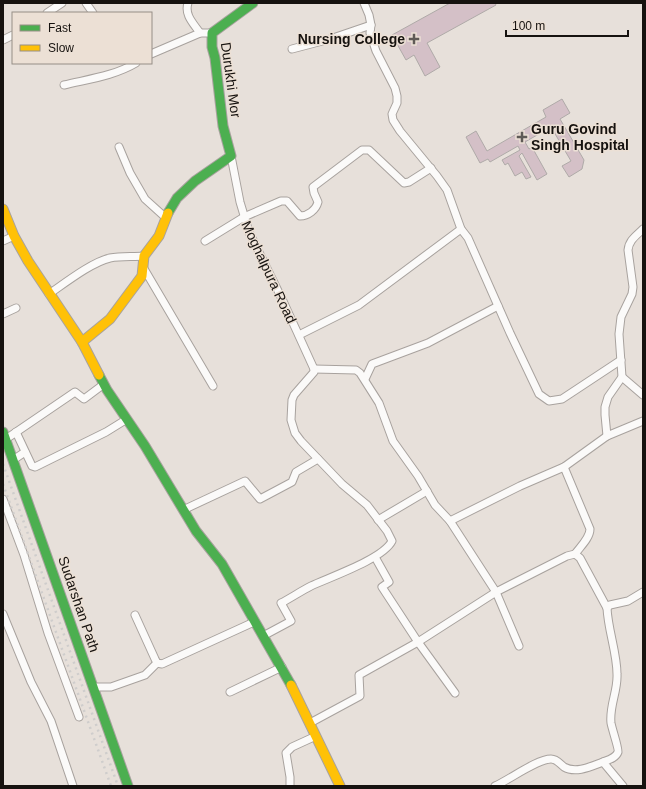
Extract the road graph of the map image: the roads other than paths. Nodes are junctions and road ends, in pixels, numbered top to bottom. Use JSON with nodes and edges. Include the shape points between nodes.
{"nodes":[{"id":1,"x":62,"y":3,"type":"edge"},
{"id":2,"x":86,"y":3,"type":"edge"},
{"id":3,"x":188,"y":3,"type":"edge"},
{"id":4,"x":253,"y":3,"type":"edge"},
{"id":5,"x":364,"y":3,"type":"edge"},
{"id":6,"x":48,"y":12,"type":"edge"},
{"id":7,"x":92,"y":12,"type":"edge"},
{"id":8,"x":371,"y":25,"type":"junction"},
{"id":9,"x":200,"y":33,"type":"junction"},
{"id":10,"x":212,"y":33,"type":"junction"},
{"id":11,"x":12,"y":36,"type":"edge"},
{"id":12,"x":3,"y":40,"type":"edge"},
{"id":13,"x":292,"y":49,"type":"dead end"},
{"id":14,"x":152,"y":54,"type":"edge"},
{"id":15,"x":134,"y":64,"type":"edge"},
{"id":16,"x":64,"y":85,"type":"dead end"},
{"id":17,"x":118,"y":147,"type":"dead end"},
{"id":18,"x":231,"y":156,"type":"junction"},
{"id":19,"x":431,"y":168,"type":"junction"},
{"id":20,"x":3,"y":209,"type":"edge"},
{"id":21,"x":244,"y":217,"type":"junction"},
{"id":22,"x":166,"y":218,"type":"junction"},
{"id":23,"x":461,"y":229,"type":"junction"},
{"id":24,"x":643,"y":229,"type":"edge"},
{"id":25,"x":14,"y":236,"type":"junction"},
{"id":26,"x":3,"y":241,"type":"edge"},
{"id":27,"x":205,"y":241,"type":"dead end"},
{"id":28,"x":144,"y":256,"type":"junction"},
{"id":29,"x":143,"y":267,"type":"junction"},
{"id":30,"x":49,"y":294,"type":"junction"},
{"id":31,"x":498,"y":306,"type":"junction"},
{"id":32,"x":16,"y":308,"type":"dead end"},
{"id":33,"x":3,"y":314,"type":"edge"},
{"id":34,"x":298,"y":335,"type":"junction"},
{"id":35,"x":82,"y":342,"type":"junction"},
{"id":36,"x":621,"y":360,"type":"junction"},
{"id":37,"x":314,"y":369,"type":"junction"},
{"id":38,"x":622,"y":377,"type":"junction"},
{"id":39,"x":365,"y":379,"type":"junction"},
{"id":40,"x":104,"y":384,"type":"junction"},
{"id":41,"x":213,"y":386,"type":"dead end"},
{"id":42,"x":643,"y":395,"type":"edge"},
{"id":43,"x":127,"y":419,"type":"junction"},
{"id":44,"x":643,"y":421,"type":"edge"},
{"id":45,"x":16,"y":432,"type":"junction"},
{"id":46,"x":4,"y":435,"type":"edge"},
{"id":47,"x":607,"y":436,"type":"junction"},
{"id":48,"x":25,"y":452,"type":"junction"},
{"id":49,"x":318,"y":459,"type":"junction"},
{"id":50,"x":13,"y":460,"type":"junction"},
{"id":51,"x":564,"y":467,"type":"junction"},
{"id":52,"x":427,"y":491,"type":"junction"},
{"id":53,"x":3,"y":499,"type":"edge"},
{"id":54,"x":183,"y":510,"type":"junction"},
{"id":55,"x":378,"y":520,"type":"junction"},
{"id":56,"x":450,"y":520,"type":"junction"},
{"id":57,"x":575,"y":554,"type":"junction"},
{"id":58,"x":375,"y":557,"type":"junction"},
{"id":59,"x":496,"y":592,"type":"junction"},
{"id":60,"x":643,"y":592,"type":"edge"},
{"id":61,"x":607,"y":608,"type":"junction"},
{"id":62,"x":3,"y":614,"type":"edge"},
{"id":63,"x":135,"y":615,"type":"dead end"},
{"id":64,"x":254,"y":622,"type":"junction"},
{"id":65,"x":6,"y":630,"type":"edge"},
{"id":66,"x":263,"y":636,"type":"junction"},
{"id":67,"x":418,"y":642,"type":"junction"},
{"id":68,"x":519,"y":646,"type":"dead end"},
{"id":69,"x":158,"y":663,"type":"junction"},
{"id":70,"x":282,"y":667,"type":"junction"},
{"id":71,"x":93,"y":687,"type":"junction"},
{"id":72,"x":230,"y":692,"type":"dead end"},
{"id":73,"x":455,"y":693,"type":"dead end"},
{"id":74,"x":79,"y":716,"type":"dead end"},
{"id":75,"x":310,"y":723,"type":"junction"},
{"id":76,"x":316,"y":736,"type":"junction"},
{"id":77,"x":603,"y":762,"type":"junction"},
{"id":78,"x":73,"y":786,"type":"edge"},
{"id":79,"x":128,"y":786,"type":"edge"},
{"id":80,"x":290,"y":786,"type":"edge"},
{"id":81,"x":340,"y":786,"type":"edge"},
{"id":82,"x":495,"y":786,"type":"edge"},
{"id":83,"x":623,"y":786,"type":"edge"}],
"edges":[{"from":1,"to":6,"type":"street"},
{"from":2,"to":7,"type":"street"},
{"from":3,"to":9,"type":"street","via":[[186,13]]},
{"from":4,"to":10,"type":"street","name":"Durukhi Mor"},
{"from":5,"to":8,"type":"street"},
{"from":8,"to":13,"type":"street"},
{"from":8,"to":19,"type":"street","via":[[370,33],[376,51],[398,96],[392,114],[393,120]]},
{"from":9,"to":10,"type":"street"},
{"from":9,"to":14,"type":"street"},
{"from":10,"to":18,"type":"street","name":"Durukhi Mor","via":[[223,126]]},
{"from":11,"to":12,"type":"street"},
{"from":15,"to":16,"type":"street","via":[[111,75]]},
{"from":17,"to":22,"type":"street","via":[[145,199]]},
{"from":18,"to":21,"type":"street","name":"Moghalpura Road"},
{"from":18,"to":22,"type":"street","via":[[188,187],[177,198]]},
{"from":19,"to":21,"type":"street","via":[[409,182],[404,182],[369,150],[362,150],[313,187],[318,202],[317,208],[305,216],[300,216],[287,201],[281,201]]},
{"from":19,"to":23,"type":"street","via":[[449,194]]},
{"from":20,"to":25,"type":"street"},
{"from":21,"to":27,"type":"street"},
{"from":21,"to":34,"type":"street","name":"Moghalpura Road"},
{"from":22,"to":28,"type":"street","via":[[159,236]]},
{"from":23,"to":31,"type":"street","via":[[468,238]]},
{"from":23,"to":34,"type":"street","via":[[359,305]]},
{"from":24,"to":36,"type":"street","via":[[628,245],[633,287],[621,317]]},
{"from":25,"to":26,"type":"street"},
{"from":25,"to":30,"type":"street"},
{"from":28,"to":29,"type":"street"},
{"from":28,"to":30,"type":"street","via":[[104,260]]},
{"from":29,"to":35,"type":"street","via":[[142,276],[110,319]]},
{"from":29,"to":41,"type":"street"},
{"from":30,"to":35,"type":"street"},
{"from":31,"to":36,"type":"street","via":[[539,394],[549,401],[562,399]]},
{"from":31,"to":39,"type":"street","via":[[428,343],[372,364]]},
{"from":32,"to":33,"type":"street"},
{"from":34,"to":37,"type":"street","name":"Moghalpura Road"},
{"from":35,"to":40,"type":"street"},
{"from":36,"to":38,"type":"street"},
{"from":37,"to":39,"type":"street","via":[[356,370]]},
{"from":37,"to":49,"type":"street","via":[[294,395],[291,420],[295,432]]},
{"from":38,"to":42,"type":"street"},
{"from":38,"to":47,"type":"street","via":[[608,397],[605,407]]},
{"from":39,"to":52,"type":"street","via":[[379,403],[393,441]]},
{"from":40,"to":43,"type":"street"},
{"from":40,"to":45,"type":"street","via":[[84,399],[75,392]]},
{"from":43,"to":48,"type":"street","via":[[65,454],[35,467]]},
{"from":43,"to":54,"type":"street"},
{"from":44,"to":47,"type":"street"},
{"from":45,"to":46,"type":"street"},
{"from":45,"to":48,"type":"street"},
{"from":46,"to":50,"type":"street","name":"Sudarshan Path"},
{"from":47,"to":51,"type":"street"},
{"from":48,"to":50,"type":"street"},
{"from":49,"to":54,"type":"street","via":[[296,472],[292,482],[260,499],[245,480]]},
{"from":49,"to":55,"type":"street","via":[[367,505]]},
{"from":50,"to":71,"type":"street","name":"Sudarshan Path"},
{"from":51,"to":56,"type":"street"},
{"from":51,"to":57,"type":"street","via":[[590,529],[590,533]]},
{"from":52,"to":55,"type":"street"},
{"from":52,"to":56,"type":"street","via":[[435,505]]},
{"from":53,"to":74,"type":"street"},
{"from":54,"to":64,"type":"street","via":[[222,564]]},
{"from":55,"to":58,"type":"street","via":[[392,541]]},
{"from":56,"to":59,"type":"street"},
{"from":57,"to":59,"type":"street"},
{"from":57,"to":61,"type":"street","via":[[580,558]]},
{"from":58,"to":66,"type":"street","via":[[309,587],[281,604],[291,621]]},
{"from":58,"to":67,"type":"street","via":[[389,582],[382,586]]},
{"from":59,"to":67,"type":"street"},
{"from":59,"to":68,"type":"street"},
{"from":60,"to":61,"type":"street","via":[[628,601]]},
{"from":61,"to":77,"type":"street","via":[[618,674],[611,722],[618,753]]},
{"from":62,"to":65,"type":"street"},
{"from":63,"to":69,"type":"street"},
{"from":64,"to":66,"type":"street"},
{"from":64,"to":69,"type":"street","via":[[172,660]]},
{"from":65,"to":78,"type":"street","via":[[51,721]]},
{"from":66,"to":70,"type":"street"},
{"from":67,"to":73,"type":"street"},
{"from":67,"to":75,"type":"street","via":[[359,675],[360,696]]},
{"from":69,"to":71,"type":"street","via":[[145,675],[111,687]]},
{"from":70,"to":72,"type":"street"},
{"from":70,"to":75,"type":"street"},
{"from":71,"to":79,"type":"street","name":"Sudarshan Path"},
{"from":75,"to":76,"type":"street"},
{"from":76,"to":80,"type":"street","via":[[292,747],[286,753]]},
{"from":76,"to":81,"type":"street"},
{"from":77,"to":82,"type":"street","via":[[576,770],[566,768],[556,760],[547,760]]},
{"from":77,"to":83,"type":"street"}]}
